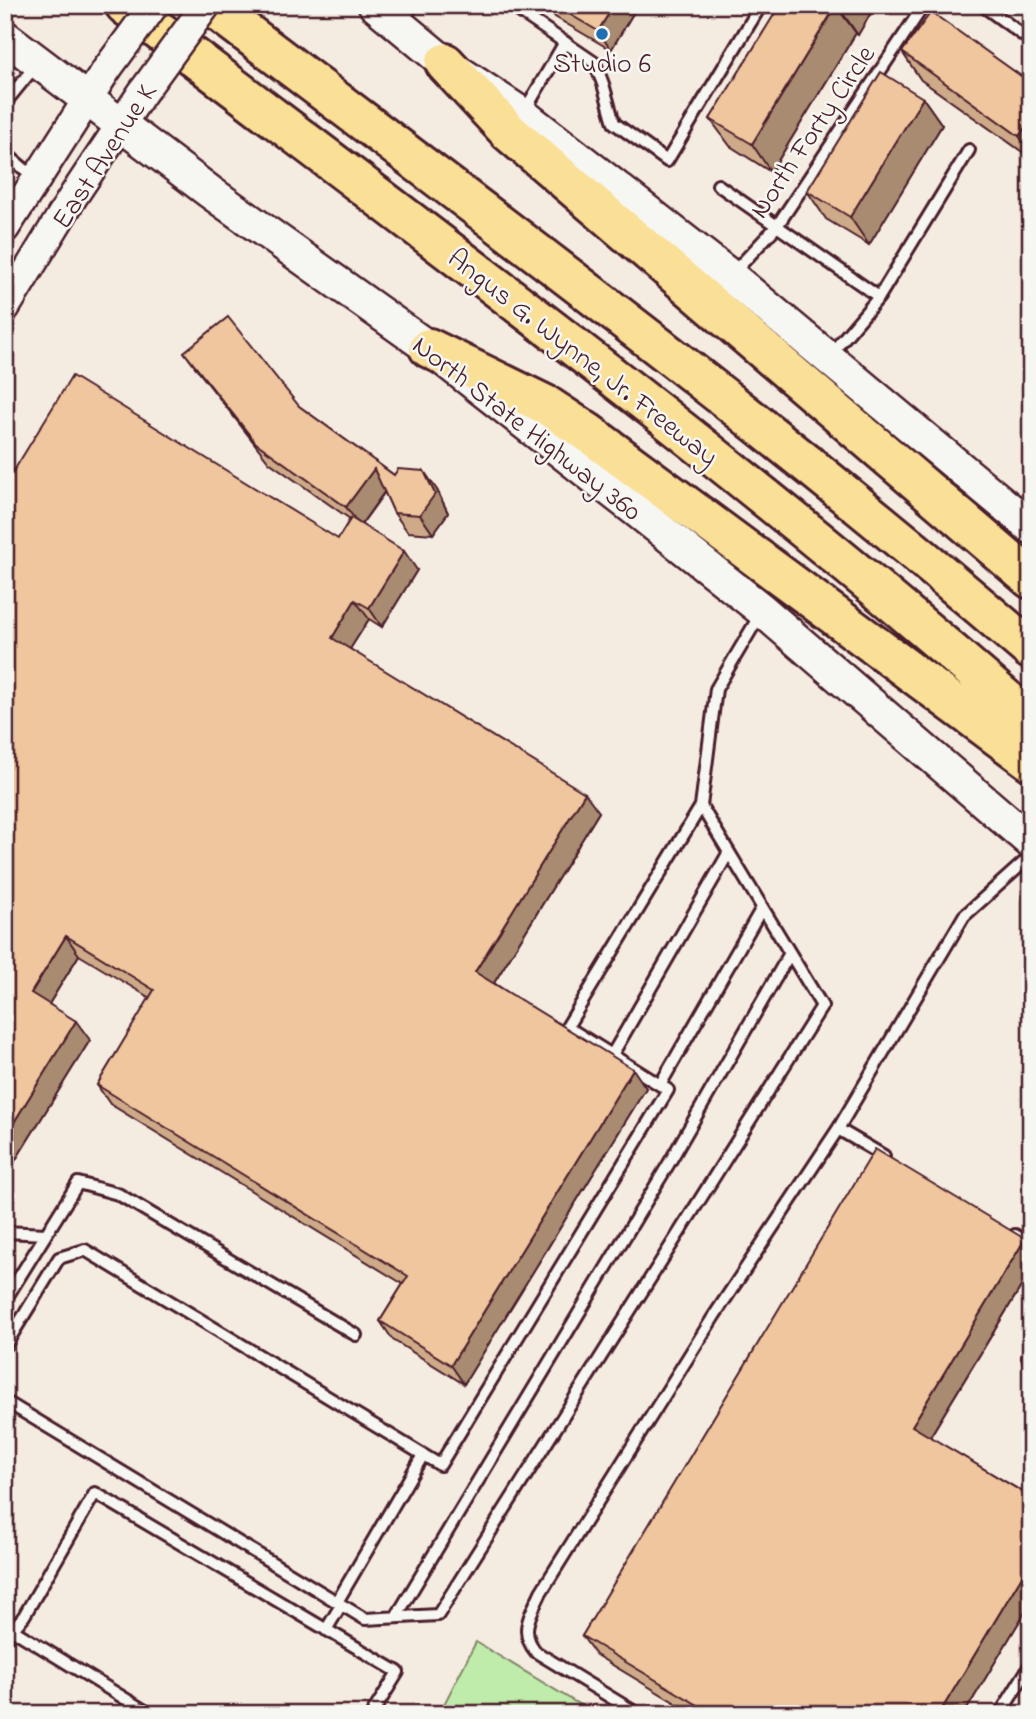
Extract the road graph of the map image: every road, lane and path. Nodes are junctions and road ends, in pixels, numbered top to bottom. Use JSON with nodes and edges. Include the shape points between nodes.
{"nodes":[{"id":1,"x":125,"y":5,"type":"edge"},
{"id":2,"x":154,"y":5,"type":"edge"},
{"id":3,"x":208,"y":5,"type":"edge"},
{"id":4,"x":510,"y":5,"type":"edge"},
{"id":5,"x":761,"y":5,"type":"edge"},
{"id":6,"x":923,"y":5,"type":"edge"},
{"id":7,"x":982,"y":5,"type":"edge"},
{"id":8,"x":395,"y":11,"type":"edge"},
{"id":9,"x":5,"y":37,"type":"edge"},
{"id":10,"x":1031,"y":41,"type":"edge"},
{"id":11,"x":565,"y":42,"type":"junction"},
{"id":12,"x":38,"y":62,"type":"junction"},
{"id":13,"x":445,"y":63,"type":"junction"},
{"id":14,"x":87,"y":100,"type":"junction"},
{"id":15,"x":5,"y":103,"type":"edge"},
{"id":16,"x":522,"y":114,"type":"junction"},
{"id":17,"x":121,"y":125,"type":"junction"},
{"id":18,"x":969,"y":150,"type":"dead end"},
{"id":19,"x":5,"y":153,"type":"edge"},
{"id":20,"x":35,"y":178,"type":"junction"},
{"id":21,"x":718,"y":185,"type":"dead end"},
{"id":22,"x":778,"y":226,"type":"junction"},
{"id":23,"x":5,"y":228,"type":"edge"},
{"id":24,"x":730,"y":276,"type":"junction"},
{"id":25,"x":878,"y":297,"type":"junction"},
{"id":26,"x":8,"y":298,"type":"edge"},
{"id":27,"x":429,"y":348,"type":"junction"},
{"id":28,"x":828,"y":357,"type":"junction"},
{"id":29,"x":1031,"y":527,"type":"edge"},
{"id":30,"x":1031,"y":579,"type":"edge"},
{"id":31,"x":762,"y":610,"type":"junction"},
{"id":32,"x":1031,"y":650,"type":"edge"},
{"id":33,"x":1031,"y":721,"type":"edge"},
{"id":34,"x":1031,"y":761,"type":"edge"},
{"id":35,"x":701,"y":806,"type":"junction"},
{"id":36,"x":1031,"y":842,"type":"edge"},
{"id":37,"x":729,"y":852,"type":"junction"},
{"id":38,"x":1031,"y":856,"type":"edge"},
{"id":39,"x":762,"y":908,"type":"junction"},
{"id":40,"x":790,"y":953,"type":"junction"},
{"id":41,"x":612,"y":1055,"type":"junction"},
{"id":42,"x":660,"y":1085,"type":"junction"},
{"id":43,"x":838,"y":1129,"type":"junction"},
{"id":44,"x":894,"y":1163,"type":"edge"},
{"id":45,"x":1008,"y":1231,"type":"edge"},
{"id":46,"x":5,"y":1232,"type":"edge"},
{"id":47,"x":46,"y":1234,"type":"junction"},
{"id":48,"x":1031,"y":1244,"type":"edge"},
{"id":49,"x":5,"y":1300,"type":"edge"},
{"id":50,"x":356,"y":1335,"type":"dead end"},
{"id":51,"x":5,"y":1346,"type":"edge"},
{"id":52,"x":1031,"y":1352,"type":"edge"},
{"id":53,"x":1031,"y":1359,"type":"edge"},
{"id":54,"x":5,"y":1401,"type":"edge"},
{"id":55,"x":423,"y":1455,"type":"junction"},
{"id":56,"x":339,"y":1604,"type":"junction"},
{"id":57,"x":396,"y":1617,"type":"junction"},
{"id":58,"x":13,"y":1630,"type":"junction"},
{"id":59,"x":326,"y":1630,"type":"junction"},
{"id":60,"x":5,"y":1639,"type":"edge"},
{"id":61,"x":1031,"y":1664,"type":"edge"},
{"id":62,"x":1019,"y":1684,"type":"junction"},
{"id":63,"x":1031,"y":1690,"type":"edge"},
{"id":64,"x":150,"y":1714,"type":"edge"},
{"id":65,"x":372,"y":1714,"type":"edge"},
{"id":66,"x":638,"y":1714,"type":"edge"},
{"id":67,"x":1000,"y":1714,"type":"edge"}],
"edges":[{"from":1,"to":33,"type":"highway","name":"Angus G. Wynne, Jr. Freeway","via":[[683,431],[864,577]]},
{"from":2,"to":14,"type":"street","name":"East Avenue K","bridge":true},
{"from":3,"to":17,"type":"street","name":"East Avenue K","bridge":true},
{"from":3,"to":32,"type":"highway","name":"Angus G. Wynne, Jr. Freeway","via":[[676,358]]},
{"from":4,"to":11,"type":"lane"},
{"from":5,"to":11,"type":"lane","via":[[667,161],[614,122],[595,63]]},
{"from":6,"to":22,"type":"lane","name":"North Forty Circle"},
{"from":7,"to":10,"type":"lane"},
{"from":8,"to":13,"type":"main road"},
{"from":9,"to":12,"type":"main road","name":"North State Highway 360"},
{"from":11,"to":16,"type":"lane"},
{"from":12,"to":14,"type":"main road","name":"North State Highway 360"},
{"from":12,"to":15,"type":"lane"},
{"from":13,"to":16,"type":"main road"},
{"from":13,"to":30,"type":"highway","via":[[509,132]]},
{"from":14,"to":17,"type":"main road","name":"North State Highway 360"},
{"from":14,"to":20,"type":"street","name":"East Avenue K"},
{"from":16,"to":24,"type":"main road"},
{"from":17,"to":26,"type":"street","name":"East Avenue K"},
{"from":17,"to":27,"type":"main road","name":"North State Highway 360"},
{"from":18,"to":25,"type":"lane"},
{"from":19,"to":20,"type":"lane"},
{"from":20,"to":23,"type":"street","name":"East Avenue K"},
{"from":21,"to":22,"type":"lane"},
{"from":22,"to":24,"type":"lane","name":"North Forty Circle"},
{"from":22,"to":25,"type":"lane"},
{"from":24,"to":28,"type":"main road"},
{"from":25,"to":28,"type":"lane"},
{"from":27,"to":31,"type":"main road","name":"North State Highway 360"},
{"from":27,"to":34,"type":"highway","via":[[546,405],[587,432]]},
{"from":28,"to":29,"type":"main road"},
{"from":31,"to":35,"type":"lane","via":[[716,689]]},
{"from":31,"to":36,"type":"main road","name":"North State Highway 360"},
{"from":35,"to":37,"type":"lane"},
{"from":35,"to":41,"type":"lane","via":[[567,1027]]},
{"from":37,"to":39,"type":"lane"},
{"from":37,"to":41,"type":"lane"},
{"from":38,"to":43,"type":"lane","via":[[964,916]]},
{"from":39,"to":40,"type":"lane"},
{"from":39,"to":42,"type":"lane"},
{"from":40,"to":57,"type":"lane"},
{"from":40,"to":57,"type":"lane","via":[[822,1006],[438,1615]]},
{"from":41,"to":42,"type":"lane"},
{"from":42,"to":55,"type":"lane","via":[[668,1090],[440,1465]]},
{"from":43,"to":44,"type":"lane"},
{"from":43,"to":66,"type":"lane","via":[[699,1339],[541,1592],[526,1626],[528,1643],[536,1652]]},
{"from":45,"to":48,"type":"lane"},
{"from":46,"to":47,"type":"lane"},
{"from":47,"to":49,"type":"lane"},
{"from":47,"to":50,"type":"lane","via":[[78,1182],[118,1194]]},
{"from":51,"to":55,"type":"lane","via":[[59,1258],[85,1250]]},
{"from":52,"to":53,"type":"lane"},
{"from":54,"to":56,"type":"lane"},
{"from":55,"to":56,"type":"lane"},
{"from":56,"to":57,"type":"lane","via":[[365,1619]]},
{"from":56,"to":59,"type":"lane"},
{"from":58,"to":59,"type":"lane","via":[[95,1493]]},
{"from":58,"to":60,"type":"lane"},
{"from":58,"to":64,"type":"lane"},
{"from":59,"to":65,"type":"lane","via":[[398,1672]]},
{"from":61,"to":62,"type":"lane"},
{"from":62,"to":63,"type":"lane"},
{"from":62,"to":67,"type":"lane"}]}
